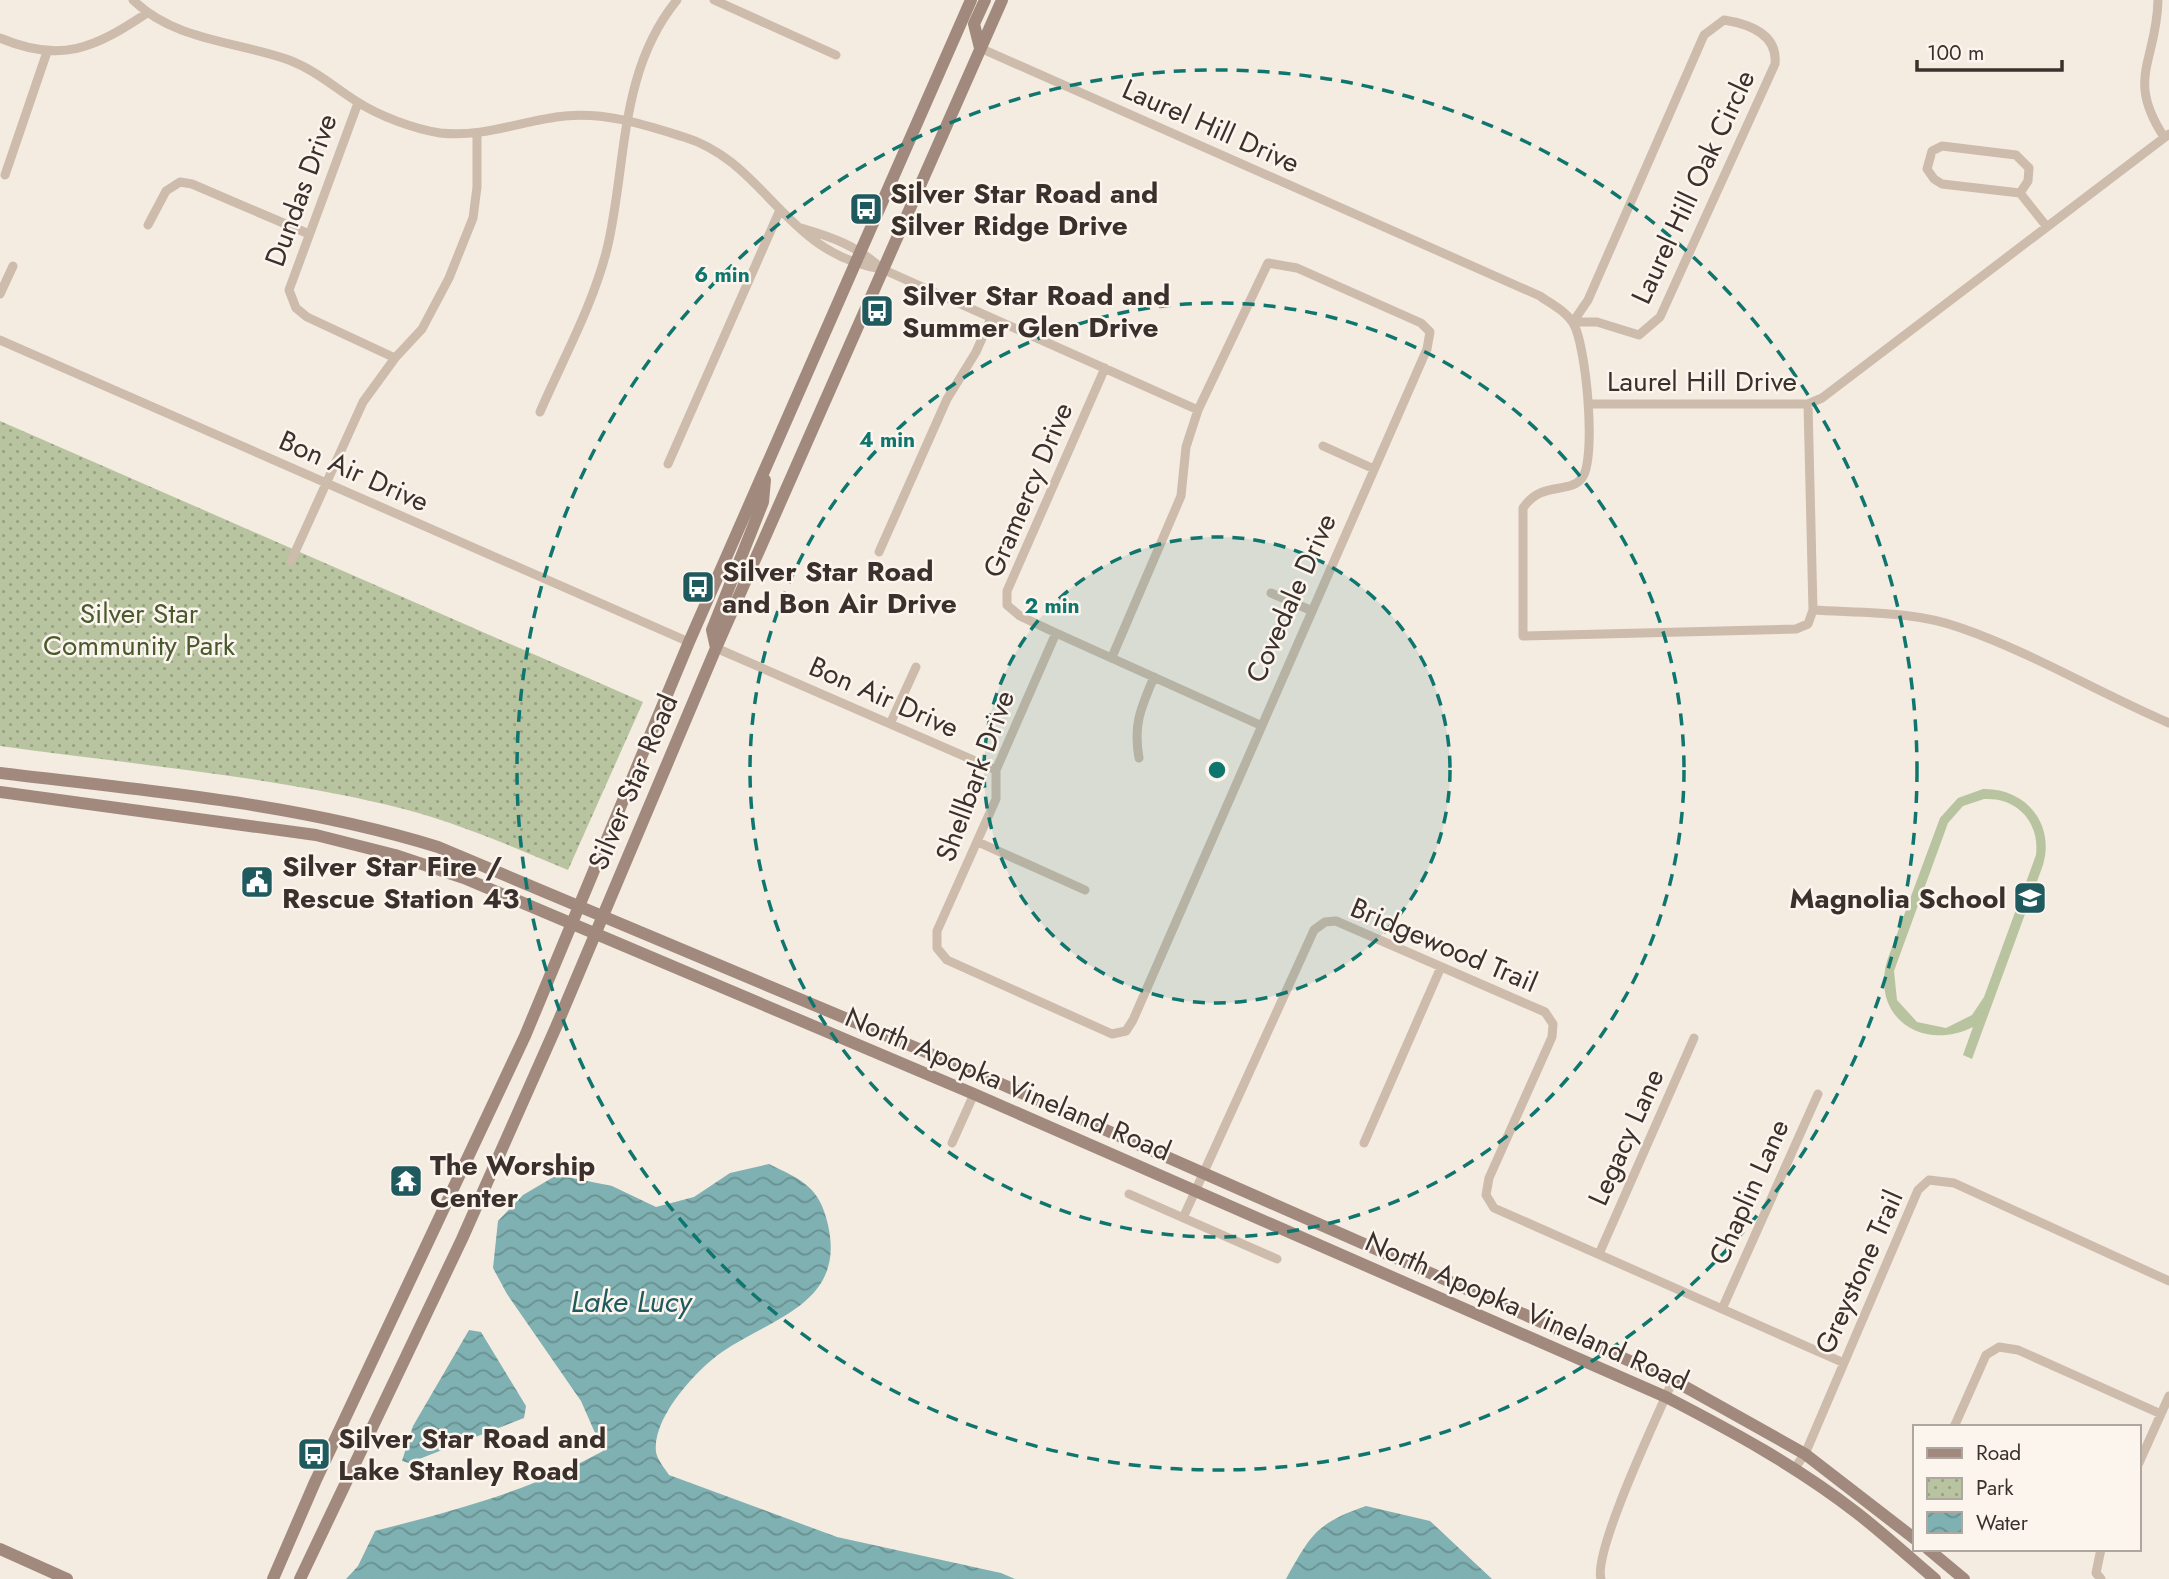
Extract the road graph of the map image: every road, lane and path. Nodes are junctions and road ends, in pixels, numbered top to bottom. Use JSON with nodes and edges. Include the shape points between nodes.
{"nodes":[{"id":1,"x":133,"y":0,"type":"edge"},
{"id":2,"x":677,"y":0,"type":"edge"},
{"id":3,"x":714,"y":0,"type":"edge"},
{"id":4,"x":971,"y":0,"type":"edge"},
{"id":5,"x":985,"y":0,"type":"edge"},
{"id":6,"x":1002,"y":0,"type":"edge"},
{"id":7,"x":2158,"y":0,"type":"edge"},
{"id":8,"x":147,"y":13,"type":"junction"},
{"id":9,"x":0,"y":38,"type":"edge"},
{"id":10,"x":980,"y":48,"type":"junction"},
{"id":11,"x":47,"y":52,"type":"junction"},
{"id":12,"x":836,"y":55,"type":"dead end"},
{"id":13,"x":358,"y":103,"type":"junction"},
{"id":14,"x":625,"y":119,"type":"junction"},
{"id":15,"x":478,"y":133,"type":"junction"},
{"id":16,"x":2167,"y":136,"type":"edge"},
{"id":17,"x":5,"y":175,"type":"dead end"},
{"id":18,"x":2020,"y":193,"type":"junction"},
{"id":19,"x":779,"y":212,"type":"junction"},
{"id":20,"x":148,"y":226,"type":"dead end"},
{"id":21,"x":796,"y":226,"type":"junction"},
{"id":22,"x":2047,"y":227,"type":"junction"},
{"id":23,"x":309,"y":234,"type":"junction"},
{"id":24,"x":863,"y":252,"type":"junction"},
{"id":25,"x":857,"y":265,"type":"junction"},
{"id":26,"x":13,"y":266,"type":"dead end"},
{"id":27,"x":882,"y":269,"type":"junction"},
{"id":28,"x":0,"y":294,"type":"edge"},
{"id":29,"x":990,"y":318,"type":"junction"},
{"id":30,"x":1573,"y":322,"type":"junction"},
{"id":31,"x":0,"y":340,"type":"edge"},
{"id":32,"x":395,"y":358,"type":"junction"},
{"id":33,"x":1105,"y":368,"type":"junction"},
{"id":34,"x":1589,"y":404,"type":"junction"},
{"id":35,"x":1808,"y":404,"type":"junction"},
{"id":36,"x":1198,"y":410,"type":"junction"},
{"id":37,"x":541,"y":412,"type":"dead end"},
{"id":38,"x":1323,"y":446,"type":"dead end"},
{"id":39,"x":668,"y":464,"type":"dead end"},
{"id":40,"x":1374,"y":468,"type":"junction"},
{"id":41,"x":766,"y":470,"type":"junction"},
{"id":42,"x":327,"y":484,"type":"junction"},
{"id":43,"x":879,"y":552,"type":"dead end"},
{"id":44,"x":291,"y":561,"type":"dead end"},
{"id":45,"x":1271,"y":593,"type":"dead end"},
{"id":46,"x":1310,"y":610,"type":"junction"},
{"id":47,"x":1813,"y":610,"type":"junction"},
{"id":48,"x":1056,"y":633,"type":"junction"},
{"id":49,"x":689,"y":642,"type":"junction"},
{"id":50,"x":716,"y":648,"type":"junction"},
{"id":51,"x":1112,"y":657,"type":"junction"},
{"id":52,"x":916,"y":667,"type":"dead end"},
{"id":53,"x":1154,"y":677,"type":"junction"},
{"id":54,"x":2169,"y":723,"type":"edge"},
{"id":55,"x":890,"y":724,"type":"junction"},
{"id":56,"x":1260,"y":725,"type":"junction"},
{"id":57,"x":1139,"y":758,"type":"dead end"},
{"id":58,"x":996,"y":770,"type":"junction"},
{"id":59,"x":0,"y":773,"type":"edge"},
{"id":60,"x":0,"y":792,"type":"edge"},
{"id":61,"x":978,"y":842,"type":"junction"},
{"id":62,"x":1085,"y":890,"type":"dead end"},
{"id":63,"x":579,"y":906,"type":"junction"},
{"id":64,"x":603,"y":917,"type":"junction"},
{"id":65,"x":572,"y":925,"type":"junction"},
{"id":66,"x":595,"y":936,"type":"junction"},
{"id":67,"x":1441,"y":967,"type":"junction"},
{"id":68,"x":1112,"y":1034,"type":"joint"},
{"id":69,"x":1695,"y":1038,"type":"dead end"},
{"id":70,"x":974,"y":1094,"type":"junction"},
{"id":71,"x":1818,"y":1094,"type":"dead end"},
{"id":72,"x":952,"y":1143,"type":"dead end"},
{"id":73,"x":1364,"y":1143,"type":"dead end"},
{"id":74,"x":1203,"y":1173,"type":"junction"},
{"id":75,"x":1195,"y":1192,"type":"junction"},
{"id":76,"x":1129,"y":1194,"type":"dead end"},
{"id":77,"x":1183,"y":1217,"type":"junction"},
{"id":78,"x":1599,"y":1254,"type":"junction"},
{"id":79,"x":1278,"y":1259,"type":"dead end"},
{"id":80,"x":2169,"y":1281,"type":"edge"},
{"id":81,"x":1722,"y":1309,"type":"junction"},
{"id":82,"x":1844,"y":1363,"type":"junction"},
{"id":83,"x":1673,"y":1380,"type":"junction"},
{"id":84,"x":2169,"y":1396,"type":"edge"},
{"id":85,"x":1666,"y":1397,"type":"junction"},
{"id":86,"x":2161,"y":1414,"type":"junction"},
{"id":87,"x":1955,"y":1425,"type":"edge"},
{"id":88,"x":1805,"y":1454,"type":"junction"},
{"id":89,"x":2141,"y":1459,"type":"edge"},
{"id":90,"x":1794,"y":1469,"type":"junction"},
{"id":91,"x":1913,"y":1537,"type":"edge"},
{"id":92,"x":0,"y":1549,"type":"edge"},
{"id":93,"x":1930,"y":1551,"type":"edge"},
{"id":94,"x":2101,"y":1551,"type":"edge"},
{"id":95,"x":67,"y":1579,"type":"edge"},
{"id":96,"x":273,"y":1579,"type":"edge"},
{"id":97,"x":300,"y":1579,"type":"edge"},
{"id":98,"x":1601,"y":1579,"type":"edge"},
{"id":99,"x":1935,"y":1579,"type":"edge"},
{"id":100,"x":1964,"y":1579,"type":"edge"},
{"id":101,"x":2101,"y":1579,"type":"edge"}],
"edges":[{"from":1,"to":8,"type":"street"},
{"from":2,"to":14,"type":"street","via":[[656,34]]},
{"from":3,"to":12,"type":"street"},
{"from":4,"to":24,"type":"main road","name":"Silver Star Road"},
{"from":5,"to":10,"type":"main road","via":[[974,24]]},
{"from":6,"to":10,"type":"main road","name":"Silver Star Road"},
{"from":7,"to":16,"type":"street","via":[[2143,89],[2151,117]]},
{"from":8,"to":11,"type":"street","via":[[107,40],[76,50]]},
{"from":8,"to":13,"type":"street","via":[[175,28],[290,61],[325,78]]},
{"from":9,"to":11,"type":"street"},
{"from":10,"to":27,"type":"main road","name":"Silver Star Road"},
{"from":10,"to":30,"type":"street","name":"Laurel Hill Drive","via":[[1540,296]]},
{"from":11,"to":17,"type":"street"},
{"from":13,"to":15,"type":"street","via":[[439,132]]},
{"from":13,"to":23,"type":"street","name":"Dundas Drive"},
{"from":14,"to":15,"type":"street","via":[[562,116]]},
{"from":14,"to":19,"type":"street","via":[[689,138],[726,159],[760,188]]},
{"from":14,"to":37,"type":"street","via":[[607,249]]},
{"from":15,"to":32,"type":"street","via":[[473,218],[422,329]]},
{"from":16,"to":22,"type":"street","name":"Laurel Hill Drive"},
{"from":18,"to":18,"type":"street","via":[[2029,168],[2016,155],[1942,146],[1928,158],[1927,169],[1942,184]]},
{"from":18,"to":22,"type":"street"},
{"from":19,"to":21,"type":"street"},
{"from":19,"to":39,"type":"street"},
{"from":20,"to":23,"type":"street","via":[[166,191],[180,182]]},
{"from":21,"to":24,"type":"street"},
{"from":21,"to":25,"type":"street","via":[[830,253]]},
{"from":22,"to":35,"type":"street","name":"Laurel Hill Drive","via":[[1822,398]]},
{"from":23,"to":32,"type":"street","name":"Dundas Drive","via":[[289,290],[296,308]]},
{"from":24,"to":25,"type":"main road","name":"Silver Star Road"},
{"from":24,"to":27,"type":"street"},
{"from":25,"to":27,"type":"street"},
{"from":25,"to":41,"type":"main road","name":"Silver Star Road"},
{"from":26,"to":28,"type":"street"},
{"from":27,"to":29,"type":"street"},
{"from":27,"to":50,"type":"main road","name":"Silver Star Road"},
{"from":29,"to":33,"type":"street"},
{"from":29,"to":43,"type":"street","via":[[976,352],[947,399]]},
{"from":30,"to":30,"type":"street","name":"Laurel Hill Oak Circle","via":[[1597,322],[1639,335],[1660,317],[1774,64],[1776,53],[1763,33],[1724,20],[1704,35],[1588,300]]},
{"from":30,"to":34,"type":"street","name":"Laurel Hill Drive","via":[[1580,337]]},
{"from":31,"to":42,"type":"street","name":"Bon Air Drive"},
{"from":32,"to":42,"type":"street","via":[[363,402]]},
{"from":33,"to":36,"type":"street"},
{"from":33,"to":48,"type":"street","name":"Gramercy Drive","via":[[1007,591],[1007,605]]},
{"from":34,"to":35,"type":"street","name":"Laurel Hill Drive"},
{"from":34,"to":47,"type":"street","via":[[1588,466],[1582,478],[1573,485],[1546,489],[1522,508],[1523,636],[1796,629],[1808,624]]},
{"from":35,"to":47,"type":"street"},
{"from":36,"to":40,"type":"street","name":"Covedale Drive","via":[[1268,263],[1297,268],[1421,323],[1430,332],[1427,349]]},
{"from":36,"to":51,"type":"street","via":[[1186,447],[1181,496]]},
{"from":38,"to":40,"type":"street"},
{"from":40,"to":46,"type":"street","name":"Covedale Drive"},
{"from":41,"to":49,"type":"main road","name":"Silver Star Road"},
{"from":41,"to":50,"type":"main road","via":[[763,502],[712,630]]},
{"from":42,"to":44,"type":"street"},
{"from":42,"to":49,"type":"street","name":"Bon Air Drive"},
{"from":45,"to":46,"type":"street"},
{"from":46,"to":56,"type":"street","name":"Covedale Drive"},
{"from":47,"to":54,"type":"street","via":[[1894,615],[1961,627]]},
{"from":48,"to":51,"type":"street","name":"Gramercy Drive"},
{"from":48,"to":58,"type":"street","name":"Shellbark Drive"},
{"from":49,"to":63,"type":"main road","name":"Silver Star Road"},
{"from":50,"to":55,"type":"street","name":"Bon Air Drive"},
{"from":50,"to":64,"type":"main road","name":"Silver Star Road"},
{"from":51,"to":53,"type":"street","name":"Gramercy Drive"},
{"from":52,"to":55,"type":"street"},
{"from":53,"to":56,"type":"street","name":"Gramercy Drive"},
{"from":53,"to":57,"type":"street","via":[[1138,717]]},
{"from":55,"to":58,"type":"street","name":"Bon Air Drive"},
{"from":56,"to":68,"type":"street","name":"Covedale Drive","via":[[1133,1020],[1126,1031]]},
{"from":58,"to":61,"type":"street","name":"Shellbark Drive","via":[[996,799]]},
{"from":59,"to":63,"type":"main road","name":"North Apopka Vineland Road","via":[[262,805],[379,828],[438,847]]},
{"from":60,"to":65,"type":"main road","name":"North Apopka Vineland Road","via":[[316,835],[464,878]]},
{"from":61,"to":62,"type":"street"},
{"from":61,"to":68,"type":"street","name":"Shellbark Drive","via":[[937,931],[937,948],[947,960]]},
{"from":63,"to":64,"type":"main road","name":"North Apopka Vineland Road"},
{"from":63,"to":65,"type":"main road","name":"Silver Star Road"},
{"from":64,"to":66,"type":"main road","name":"Silver Star Road"},
{"from":64,"to":74,"type":"main road","name":"North Apopka Vineland Road"},
{"from":65,"to":66,"type":"main road","name":"North Apopka Vineland Road"},
{"from":65,"to":96,"type":"main road","name":"Silver Star Road"},
{"from":66,"to":70,"type":"main road","name":"North Apopka Vineland Road"},
{"from":66,"to":97,"type":"main road","name":"Silver Star Road","via":[[462,1239]]},
{"from":67,"to":73,"type":"street"},
{"from":67,"to":74,"type":"street","name":"Bridgewood Trail","via":[[1336,921],[1314,930]]},
{"from":67,"to":78,"type":"street","name":"Bridgewood Trail","via":[[1545,1012],[1552,1024],[1552,1037],[1489,1178],[1486,1195],[1494,1208]]},
{"from":69,"to":78,"type":"street","name":"Legacy Lane"},
{"from":70,"to":72,"type":"street"},
{"from":70,"to":75,"type":"main road","name":"North Apopka Vineland Road"},
{"from":71,"to":81,"type":"street","name":"Chaplin Lane"},
{"from":74,"to":75,"type":"street","name":"Bridgewood Trail"},
{"from":74,"to":83,"type":"main road","name":"North Apopka Vineland Road"},
{"from":75,"to":77,"type":"street","name":"Bridgewood Trail"},
{"from":75,"to":85,"type":"main road","name":"North Apopka Vineland Road"},
{"from":76,"to":77,"type":"street"},
{"from":77,"to":79,"type":"street"},
{"from":78,"to":81,"type":"street","name":"Bridgewood Trail"},
{"from":80,"to":82,"type":"street","name":"Greystone Trail","via":[[1954,1183],[1929,1180],[1918,1190]]},
{"from":81,"to":82,"type":"street","name":"Bridgewood Trail"},
{"from":82,"to":88,"type":"street","name":"Greystone Trail"},
{"from":83,"to":85,"type":"street"},
{"from":83,"to":88,"type":"main road","name":"North Apopka Vineland Road"},
{"from":84,"to":86,"type":"street"},
{"from":85,"to":90,"type":"main road","name":"North Apopka Vineland Road"},
{"from":85,"to":98,"type":"street","via":[[1615,1520],[1598,1570]]},
{"from":86,"to":87,"type":"street","via":[[2018,1350],[1999,1347],[1986,1355]]},
{"from":86,"to":89,"type":"street"},
{"from":88,"to":90,"type":"street","name":"Greystone Trail"},
{"from":88,"to":91,"type":"main road","name":"North Apopka Vineland Road"},
{"from":90,"to":99,"type":"main road","name":"North Apopka Vineland Road","via":[[1857,1513]]},
{"from":92,"to":95,"type":"main road"},
{"from":93,"to":100,"type":"main road"},
{"from":94,"to":101,"type":"street","via":[[2096,1573]]}]}
